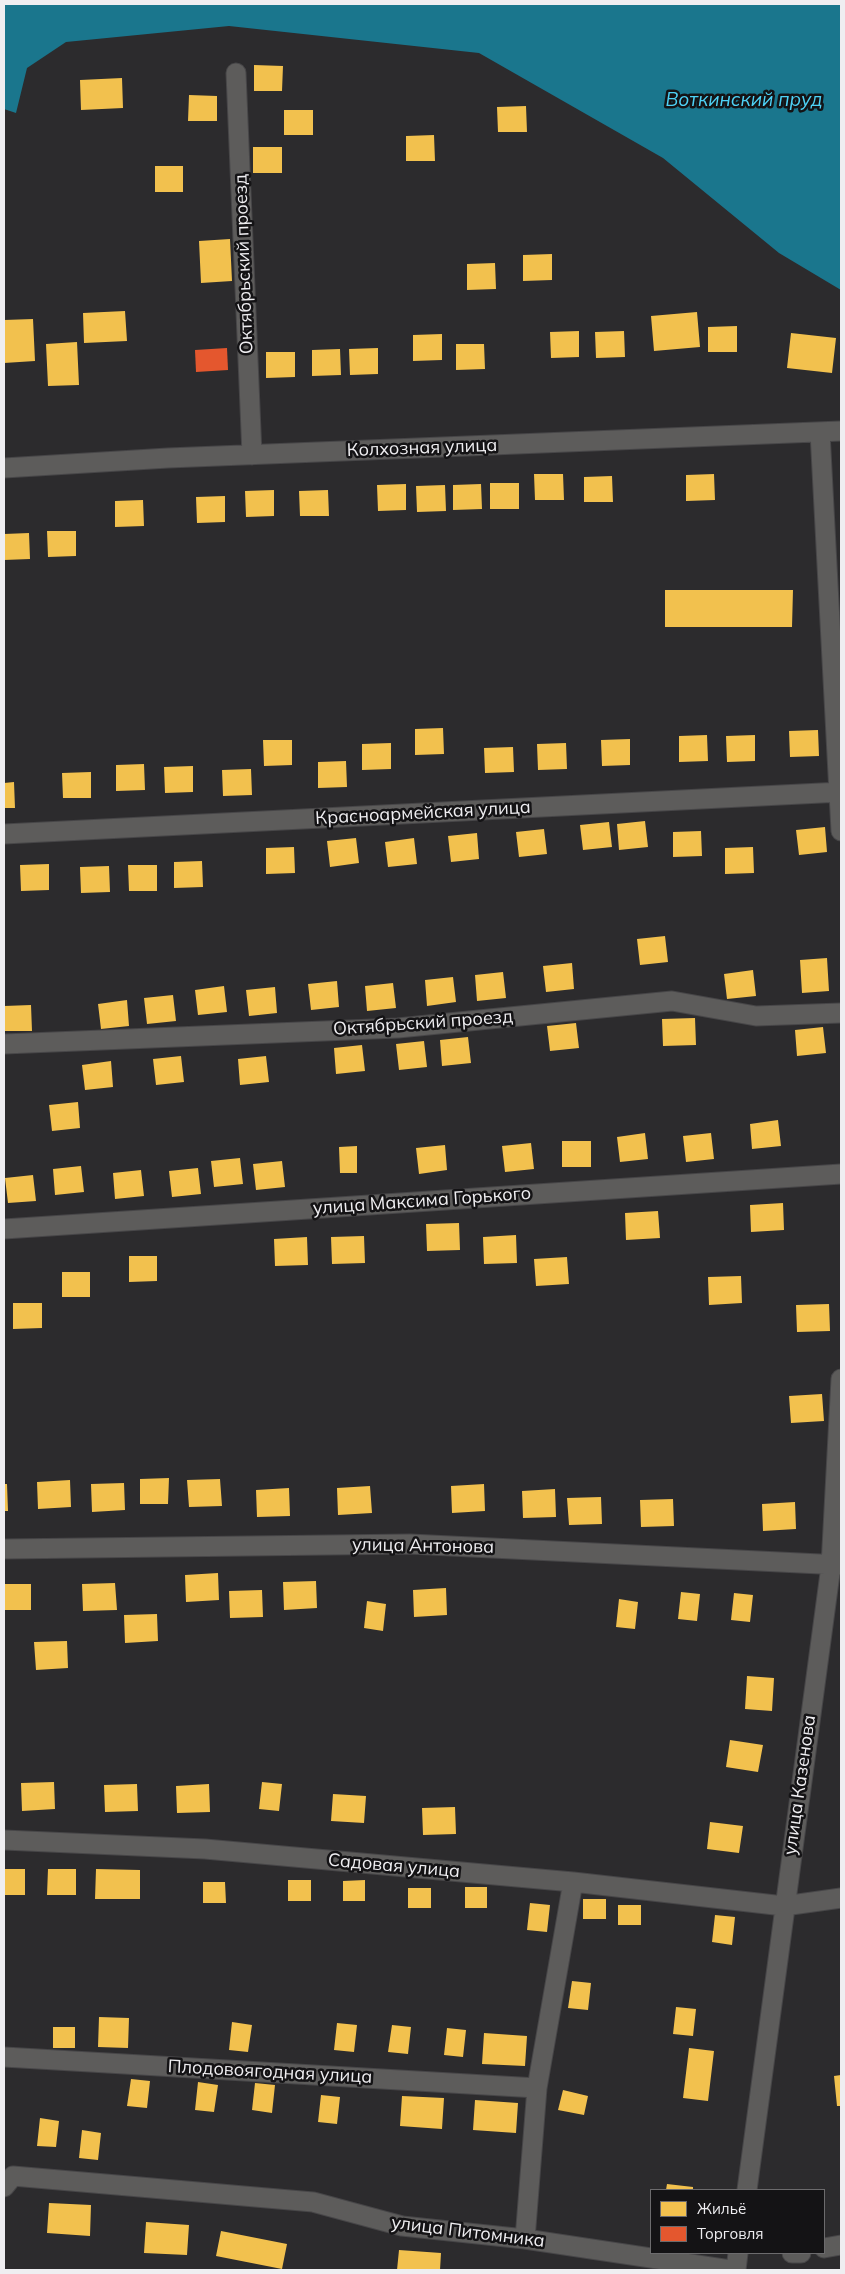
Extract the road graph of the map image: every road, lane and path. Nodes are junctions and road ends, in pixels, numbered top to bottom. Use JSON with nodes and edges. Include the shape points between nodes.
{"nodes":[{"id":1,"x":236,"y":73,"type":"dead end"},
{"id":2,"x":841,"y":431,"type":"edge"},
{"id":3,"x":820,"y":432,"type":"junction"},
{"id":4,"x":252,"y":455,"type":"junction"},
{"id":5,"x":4,"y":468,"type":"edge"},
{"id":6,"x":841,"y":792,"type":"edge"},
{"id":7,"x":841,"y":831,"type":"edge"},
{"id":8,"x":4,"y":834,"type":"edge"},
{"id":9,"x":841,"y":1013,"type":"edge"},
{"id":10,"x":4,"y":1044,"type":"edge"},
{"id":11,"x":841,"y":1174,"type":"edge"},
{"id":12,"x":4,"y":1229,"type":"edge"},
{"id":13,"x":841,"y":1379,"type":"edge"},
{"id":14,"x":4,"y":1549,"type":"edge"},
{"id":15,"x":836,"y":1565,"type":"edge"},
{"id":16,"x":4,"y":1840,"type":"edge"},
{"id":17,"x":573,"y":1882,"type":"junction"},
{"id":18,"x":841,"y":1898,"type":"edge"},
{"id":19,"x":784,"y":1906,"type":"junction"},
{"id":20,"x":4,"y":2057,"type":"edge"},
{"id":21,"x":537,"y":2088,"type":"junction"},
{"id":22,"x":4,"y":2187,"type":"edge"},
{"id":23,"x":746,"y":2189,"type":"edge"},
{"id":24,"x":525,"y":2239,"type":"junction"},
{"id":25,"x":841,"y":2245,"type":"edge"},
{"id":26,"x":825,"y":2248,"type":"edge"},
{"id":27,"x":738,"y":2254,"type":"edge"},
{"id":28,"x":730,"y":2270,"type":"edge"},
{"id":29,"x":736,"y":2270,"type":"edge"}],
"edges":[{"from":1,"to":4,"type":"street","name":"Октябрьский проезд"},
{"from":2,"to":3,"type":"street","name":"Колхозная улица"},
{"from":3,"to":4,"type":"street","name":"Колхозная улица"},
{"from":3,"to":6,"type":"street"},
{"from":4,"to":5,"type":"street","name":"Колхозная улица"},
{"from":6,"to":7,"type":"street"},
{"from":6,"to":8,"type":"street","name":"Красноармейская улица"},
{"from":9,"to":10,"type":"street","name":"Октябрьский проезд","via":[[756,1016],[672,1001],[398,1028]]},
{"from":11,"to":12,"type":"street","name":"улица Максима Горького"},
{"from":13,"to":15,"type":"street","name":"улица Казенова"},
{"from":14,"to":15,"type":"street","name":"улица Антонова","via":[[410,1544]]},
{"from":15,"to":19,"type":"street","name":"улица Казенова"},
{"from":16,"to":17,"type":"street","name":"Садовая улица","via":[[205,1849]]},
{"from":17,"to":19,"type":"street","name":"Садовая улица"},
{"from":17,"to":21,"type":"street"},
{"from":18,"to":19,"type":"street","name":"Садовая улица"},
{"from":19,"to":23,"type":"street","name":"улица Казенова"},
{"from":20,"to":21,"type":"street","name":"Плодовоягодная улица"},
{"from":21,"to":24,"type":"street"},
{"from":22,"to":24,"type":"street","name":"улица Питомника","via":[[13,2176],[313,2202],[402,2226]]},
{"from":24,"to":28,"type":"street","name":"улица Питомника"},
{"from":25,"to":26,"type":"street"},
{"from":27,"to":29,"type":"street"}]}
